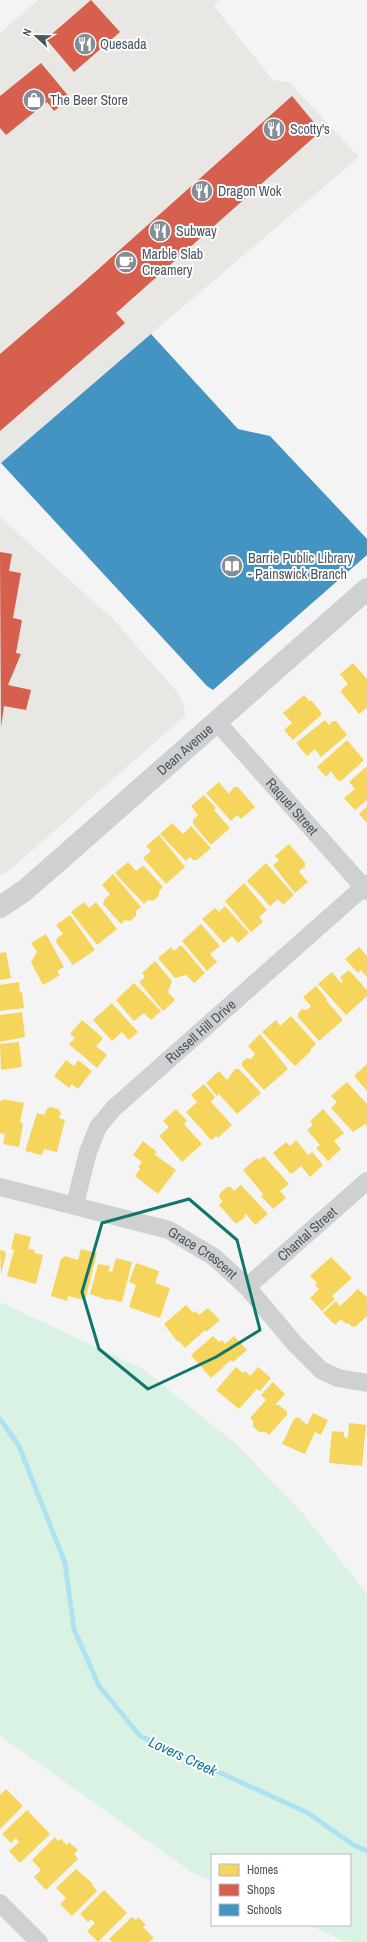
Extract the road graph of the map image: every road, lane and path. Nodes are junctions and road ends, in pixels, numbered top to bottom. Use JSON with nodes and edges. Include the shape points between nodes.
{"nodes":[{"id":1,"x":367,"y":589,"type":"edge"},
{"id":2,"x":217,"y":722,"type":"junction"},
{"id":3,"x":366,"y":887,"type":"edge"},
{"id":4,"x":0,"y":907,"type":"edge"},
{"id":5,"x":367,"y":1181,"type":"edge"},
{"id":6,"x":0,"y":1187,"type":"edge"},
{"id":7,"x":75,"y":1204,"type":"junction"},
{"id":8,"x":247,"y":1287,"type":"junction"},
{"id":9,"x":367,"y":1383,"type":"edge"},
{"id":10,"x":0,"y":1903,"type":"edge"},
{"id":11,"x":39,"y":1942,"type":"edge"}],
"edges":[{"from":1,"to":2,"type":"street","name":"Dean Avenue"},
{"from":2,"to":3,"type":"street","name":"Raquel Street"},
{"from":2,"to":4,"type":"street","name":"Dean Avenue","via":[[24,891]]},
{"from":3,"to":7,"type":"street","name":"Russell Hill Drive","via":[[114,1108],[98,1127],[88,1152]]},
{"from":5,"to":8,"type":"street","name":"Chantal Street"},
{"from":6,"to":7,"type":"street","name":"Grace Crescent"},
{"from":7,"to":8,"type":"street","name":"Grace Crescent","via":[[169,1230],[214,1257]]},
{"from":8,"to":9,"type":"street","name":"Grace Crescent","via":[[321,1370],[338,1378]]},
{"from":10,"to":11,"type":"street"}]}
